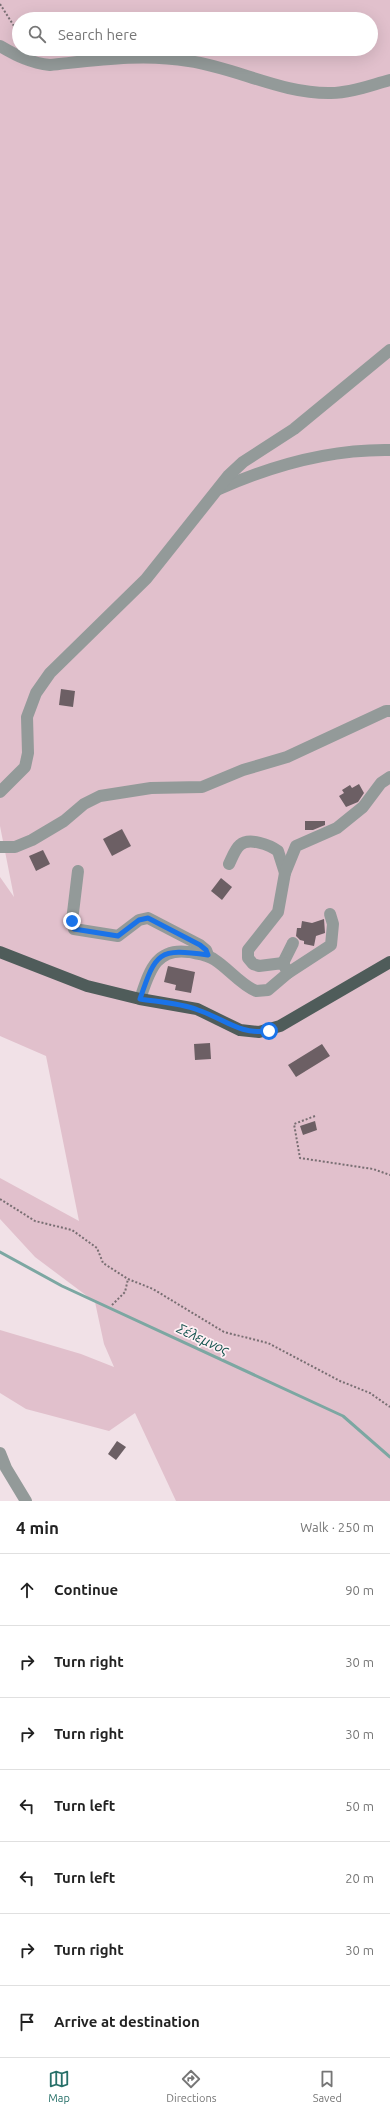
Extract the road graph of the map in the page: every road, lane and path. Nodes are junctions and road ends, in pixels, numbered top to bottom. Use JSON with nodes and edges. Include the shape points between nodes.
{"nodes":[{"id":1,"x":0,"y":4,"type":"edge"},
{"id":2,"x":12,"y":23,"type":"edge"},
{"id":3,"x":0,"y":46,"type":"edge"},
{"id":4,"x":12,"y":53,"type":"edge"},
{"id":5,"x":17,"y":56,"type":"edge"},
{"id":6,"x":135,"y":56,"type":"edge"},
{"id":7,"x":135,"y":56,"type":"edge"},
{"id":8,"x":390,"y":80,"type":"edge"},
{"id":9,"x":390,"y":350,"type":"edge"},
{"id":10,"x":390,"y":450,"type":"edge"},
{"id":11,"x":217,"y":489,"type":"junction"},
{"id":12,"x":389,"y":710,"type":"edge"},
{"id":13,"x":390,"y":777,"type":"edge"},
{"id":14,"x":0,"y":792,"type":"edge"},
{"id":15,"x":0,"y":846,"type":"edge"},
{"id":16,"x":228,"y":864,"type":"dead end"},
{"id":17,"x":78,"y":871,"type":"dead end"},
{"id":18,"x":285,"y":872,"type":"junction"},
{"id":19,"x":330,"y":914,"type":"dead end"},
{"id":20,"x":293,"y":943,"type":"dead end"},
{"id":21,"x":0,"y":952,"type":"edge"},
{"id":22,"x":208,"y":955,"type":"junction"},
{"id":23,"x":390,"y":962,"type":"edge"},
{"id":24,"x":286,"y":968,"type":"junction"},
{"id":25,"x":140,"y":999,"type":"junction"},
{"id":26,"x":315,"y":1116,"type":"dead end"},
{"id":27,"x":390,"y":1175,"type":"edge"},
{"id":28,"x":0,"y":1198,"type":"edge"},
{"id":29,"x":128,"y":1279,"type":"junction"},
{"id":30,"x":112,"y":1305,"type":"dead end"},
{"id":31,"x":390,"y":1407,"type":"edge"},
{"id":32,"x":0,"y":1454,"type":"edge"},
{"id":33,"x":26,"y":1501,"type":"edge"}],
"edges":[{"from":1,"to":2,"type":"path"},
{"from":3,"to":4,"type":"street"},
{"from":5,"to":7,"type":"street","via":[[37,64],[50,65]]},
{"from":6,"to":8,"type":"street","via":[[191,61],[285,87],[315,92],[347,92]]},
{"from":9,"to":11,"type":"street","via":[[294,429],[243,462]]},
{"from":10,"to":11,"type":"street","via":[[347,451],[267,469]]},
{"from":11,"to":14,"type":"street","via":[[146,579],[50,673],[36,693],[27,717],[28,753],[25,768]]},
{"from":12,"to":15,"type":"street","via":[[287,757],[243,770],[202,787],[151,788],[100,796],[28,842],[15,847]]},
{"from":13,"to":18,"type":"street","via":[[381,783],[363,807],[337,828],[296,846]]},
{"from":16,"to":18,"type":"street","via":[[243,842],[265,844],[278,851]]},
{"from":17,"to":22,"type":"street","via":[[72,921],[74,929],[118,936],[139,920],[148,918],[200,945]]},
{"from":18,"to":24,"type":"street","via":[[278,912],[248,950],[248,954],[256,966]]},
{"from":19,"to":24,"type":"street","via":[[333,924],[331,945]]},
{"from":20,"to":24,"type":"street"},
{"from":21,"to":25,"type":"main road","via":[[87,986]]},
{"from":22,"to":24,"type":"street","via":[[256,991],[268,990]]},
{"from":22,"to":25,"type":"street","via":[[179,951],[158,959],[150,970]]},
{"from":23,"to":25,"type":"main road","via":[[269,1031],[240,1030],[197,1009]]},
{"from":26,"to":27,"type":"path","via":[[294,1124],[300,1158],[373,1169]]},
{"from":28,"to":29,"type":"path","via":[[35,1221],[72,1230],[97,1248],[104,1263]]},
{"from":29,"to":30,"type":"path","via":[[126,1292]]},
{"from":29,"to":31,"type":"path","via":[[153,1289],[224,1332],[268,1343],[340,1381],[370,1393]]},
{"from":32,"to":33,"type":"street"}]}
